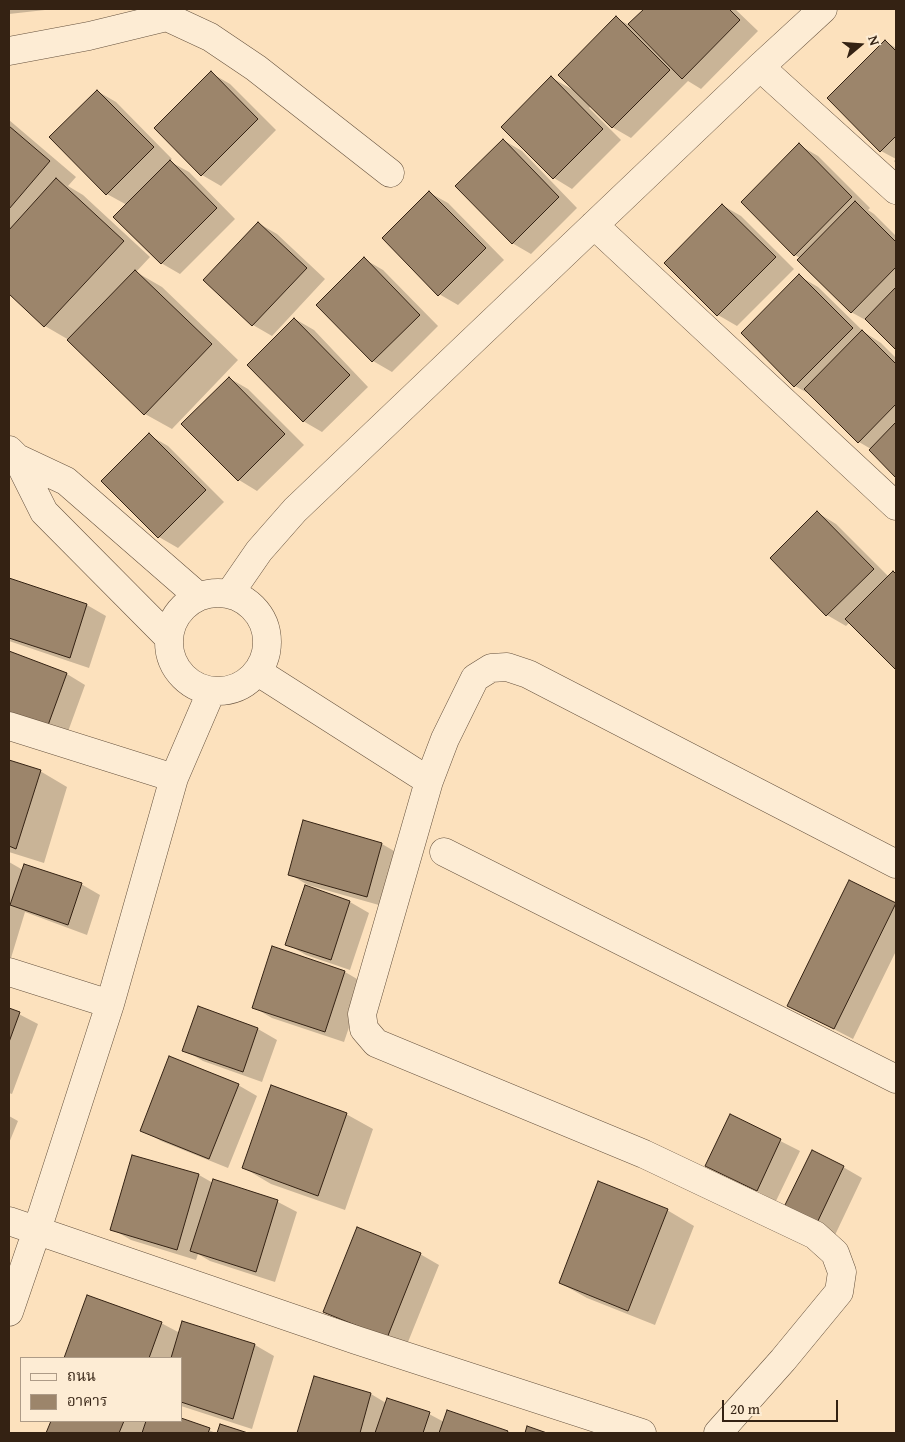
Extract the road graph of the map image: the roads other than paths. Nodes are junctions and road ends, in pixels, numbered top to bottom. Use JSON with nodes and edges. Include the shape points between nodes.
{"nodes":[{"id":1,"x":823,"y":9,"type":"edge"},
{"id":2,"x":166,"y":13,"type":"edge"},
{"id":3,"x":9,"y":52,"type":"edge"},
{"id":4,"x":760,"y":66,"type":"junction"},
{"id":5,"x":390,"y":173,"type":"dead end"},
{"id":6,"x":896,"y":190,"type":"edge"},
{"id":7,"x":594,"y":225,"type":"junction"},
{"id":8,"x":13,"y":454,"type":"edge"},
{"id":9,"x":896,"y":506,"type":"edge"},
{"id":10,"x":230,"y":592,"type":"junction"},
{"id":11,"x":198,"y":596,"type":"junction"},
{"id":12,"x":168,"y":637,"type":"junction"},
{"id":13,"x":258,"y":672,"type":"junction"},
{"id":14,"x":211,"y":692,"type":"junction"},
{"id":15,"x":9,"y":726,"type":"edge"},
{"id":16,"x":174,"y":778,"type":"junction"},
{"id":17,"x":429,"y":781,"type":"junction"},
{"id":18,"x":444,"y":852,"type":"dead end"},
{"id":19,"x":896,"y":864,"type":"edge"},
{"id":20,"x":9,"y":972,"type":"edge"},
{"id":21,"x":110,"y":1004,"type":"junction"},
{"id":22,"x":896,"y":1079,"type":"edge"},
{"id":23,"x":9,"y":1221,"type":"edge"},
{"id":24,"x":37,"y":1230,"type":"junction"},
{"id":25,"x":9,"y":1312,"type":"edge"},
{"id":26,"x":642,"y":1433,"type":"edge"},
{"id":27,"x":718,"y":1433,"type":"edge"}],
"edges":[{"from":1,"to":4,"type":"street"},
{"from":2,"to":3,"type":"street","via":[[89,36]]},
{"from":2,"to":5,"type":"street","via":[[256,68]]},
{"from":4,"to":6,"type":"street"},
{"from":4,"to":7,"type":"street"},
{"from":7,"to":9,"type":"street"},
{"from":7,"to":10,"type":"street","via":[[295,510],[258,551]]},
{"from":8,"to":11,"type":"street","via":[[66,481]]},
{"from":8,"to":12,"type":"street","via":[[44,512]]},
{"from":10,"to":11,"type":"street"},
{"from":10,"to":13,"type":"street","via":[[252,605],[265,625],[268,650]]},
{"from":11,"to":12,"type":"street","via":[[177,612]]},
{"from":12,"to":14,"type":"street","via":[[172,662],[188,682]]},
{"from":13,"to":14,"type":"street","via":[[245,684],[228,691]]},
{"from":13,"to":17,"type":"street"},
{"from":14,"to":16,"type":"street"},
{"from":15,"to":16,"type":"street"},
{"from":16,"to":21,"type":"street"},
{"from":17,"to":19,"type":"street","via":[[445,739],[475,678],[491,668],[507,667],[537,678]]},
{"from":17,"to":27,"type":"street","via":[[362,1014],[364,1029],[376,1043],[644,1154],[815,1235],[835,1253],[842,1272],[839,1292]]},
{"from":18,"to":22,"type":"street"},
{"from":20,"to":21,"type":"street"},
{"from":21,"to":24,"type":"street"},
{"from":23,"to":24,"type":"street"},
{"from":24,"to":25,"type":"street"},
{"from":24,"to":26,"type":"street","via":[[356,1340]]}]}
